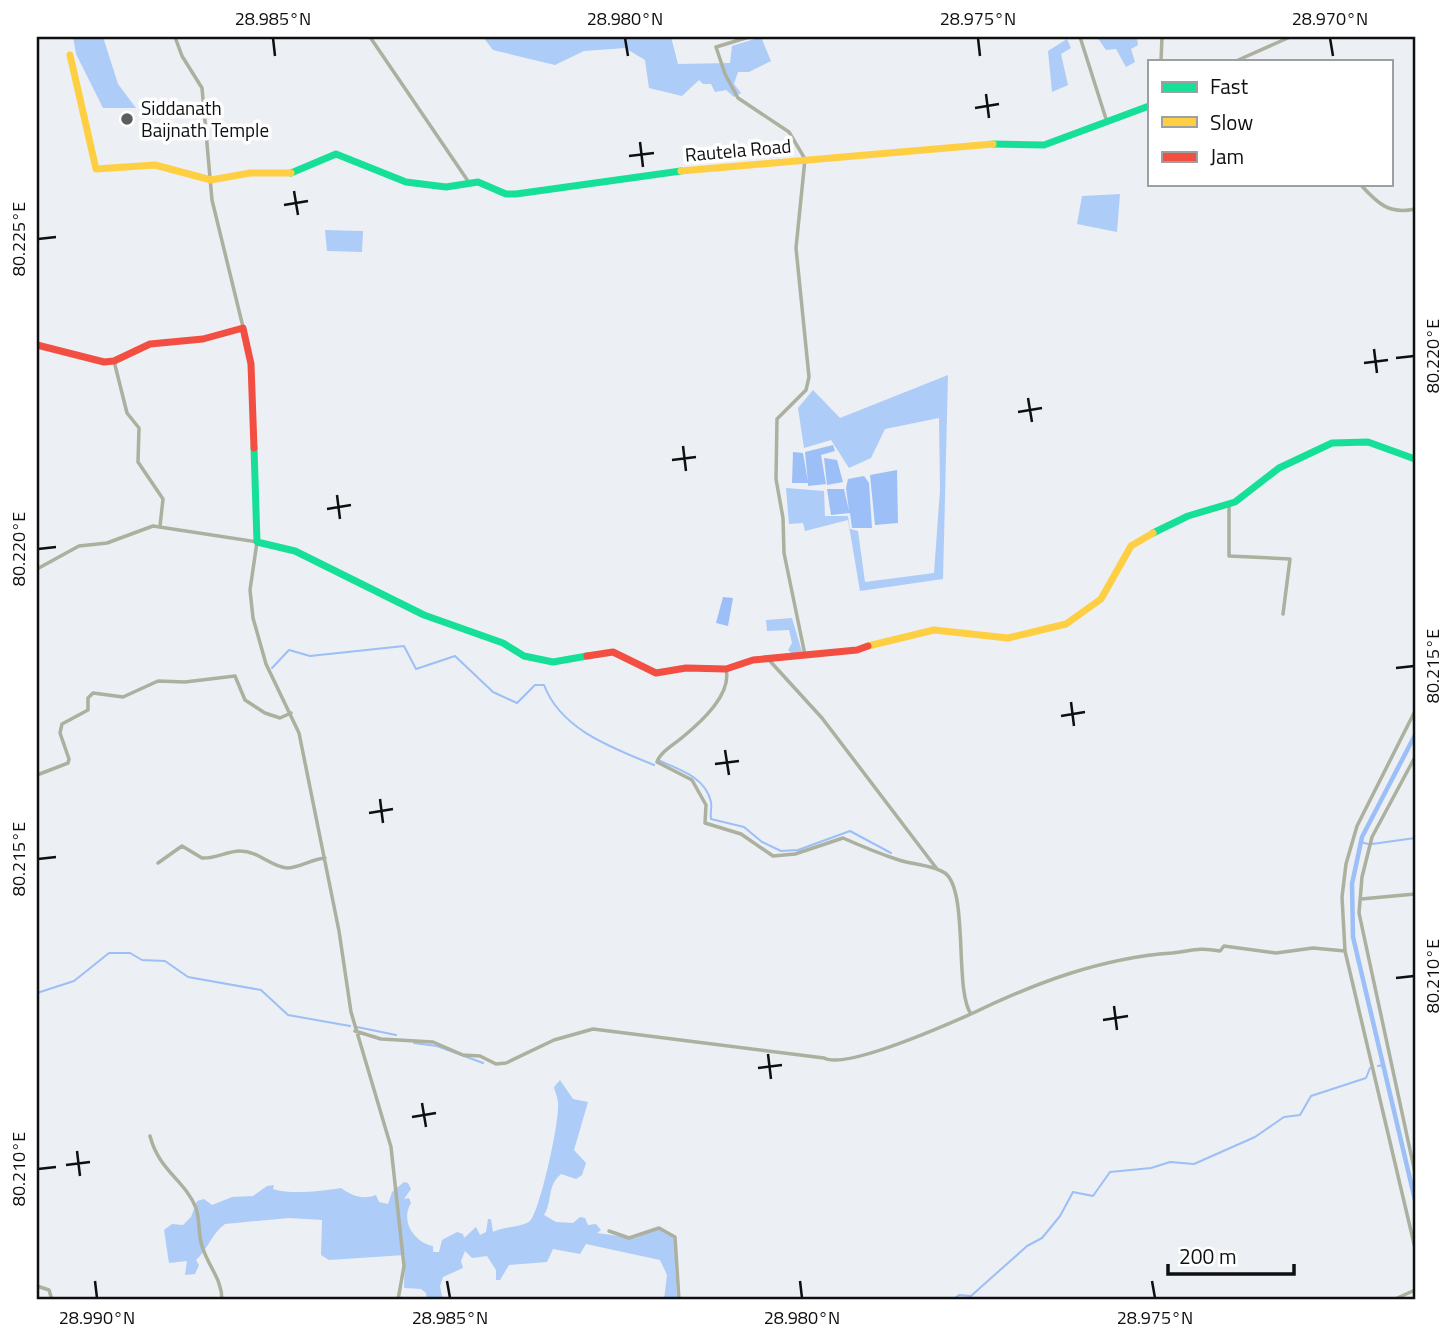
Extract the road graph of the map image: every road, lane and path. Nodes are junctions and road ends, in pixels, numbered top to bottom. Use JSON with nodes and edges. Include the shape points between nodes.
{"nodes":[{"id":1,"x":175,"y":37,"type":"edge"},
{"id":2,"x":370,"y":37,"type":"edge"},
{"id":3,"x":749,"y":37,"type":"edge"},
{"id":4,"x":1080,"y":37,"type":"edge"},
{"id":5,"x":1162,"y":37,"type":"edge"},
{"id":6,"x":1290,"y":37,"type":"edge"},
{"id":7,"x":70,"y":55,"type":"dead end"},
{"id":8,"x":1161,"y":60,"type":"edge"},
{"id":9,"x":1238,"y":60,"type":"edge"},
{"id":10,"x":1148,"y":106,"type":"edge"},
{"id":11,"x":1107,"y":122,"type":"junction"},
{"id":12,"x":805,"y":159,"type":"junction"},
{"id":13,"x":211,"y":180,"type":"junction"},
{"id":14,"x":470,"y":184,"type":"junction"},
{"id":15,"x":1362,"y":186,"type":"edge"},
{"id":16,"x":1415,"y":209,"type":"edge"},
{"id":17,"x":243,"y":328,"type":"junction"},
{"id":18,"x":37,"y":345,"type":"edge"},
{"id":19,"x":114,"y":361,"type":"junction"},
{"id":20,"x":1415,"y":459,"type":"edge"},
{"id":21,"x":1228,"y":504,"type":"junction"},
{"id":22,"x":160,"y":526,"type":"junction"},
{"id":23,"x":257,"y":542,"type":"junction"},
{"id":24,"x":37,"y":569,"type":"edge"},
{"id":25,"x":1283,"y":614,"type":"dead end"},
{"id":26,"x":805,"y":654,"type":"junction"},
{"id":27,"x":767,"y":658,"type":"junction"},
{"id":28,"x":726,"y":669,"type":"junction"},
{"id":29,"x":1415,"y":710,"type":"edge"},
{"id":30,"x":291,"y":712,"type":"junction"},
{"id":31,"x":1415,"y":757,"type":"edge"},
{"id":32,"x":37,"y":775,"type":"edge"},
{"id":33,"x":325,"y":858,"type":"junction"},
{"id":34,"x":158,"y":863,"type":"dead end"},
{"id":35,"x":938,"y":870,"type":"junction"},
{"id":36,"x":1415,"y":894,"type":"edge"},
{"id":37,"x":1361,"y":899,"type":"junction"},
{"id":38,"x":1345,"y":951,"type":"junction"},
{"id":39,"x":971,"y":1014,"type":"junction"},
{"id":40,"x":355,"y":1031,"type":"junction"},
{"id":41,"x":150,"y":1136,"type":"dead end"},
{"id":42,"x":1415,"y":1173,"type":"edge"},
{"id":43,"x":609,"y":1231,"type":"dead end"},
{"id":44,"x":1415,"y":1248,"type":"edge"},
{"id":45,"x":37,"y":1286,"type":"edge"},
{"id":46,"x":1415,"y":1290,"type":"edge"},
{"id":47,"x":52,"y":1300,"type":"edge"},
{"id":48,"x":222,"y":1300,"type":"edge"},
{"id":49,"x":397,"y":1300,"type":"edge"},
{"id":50,"x":679,"y":1300,"type":"edge"},
{"id":51,"x":772,"y":1300,"type":"edge"},
{"id":52,"x":781,"y":1300,"type":"edge"},
{"id":53,"x":1393,"y":1300,"type":"edge"}],
"edges":[{"from":1,"to":13,"type":"street","via":[[181,56],[202,88]]},
{"from":2,"to":14,"type":"street"},
{"from":3,"to":12,"type":"street","via":[[716,47],[725,74],[738,98],[789,132]]},
{"from":4,"to":11,"type":"street"},
{"from":5,"to":8,"type":"street"},
{"from":6,"to":9,"type":"street"},
{"from":7,"to":13,"type":"street","via":[[96,169],[155,165]]},
{"from":10,"to":11,"type":"street","name":"Rautela Road"},
{"from":11,"to":12,"type":"street","name":"Rautela Road","via":[[1044,145],[975,144]]},
{"from":12,"to":14,"type":"street","name":"Rautela Road","via":[[516,194],[478,182]]},
{"from":12,"to":26,"type":"street","via":[[796,248],[809,377],[806,390],[777,419],[776,479],[784,553]]},
{"from":13,"to":14,"type":"street","name":"Rautela Road","via":[[250,173],[297,173],[336,154],[406,182],[446,187]]},
{"from":13,"to":17,"type":"street","via":[[217,226]]},
{"from":15,"to":16,"type":"street","via":[[1392,211]]},
{"from":17,"to":19,"type":"street","via":[[203,339],[150,344]]},
{"from":17,"to":23,"type":"street","via":[[251,364]]},
{"from":18,"to":19,"type":"street"},
{"from":19,"to":22,"type":"street","via":[[127,413],[139,428],[138,462],[163,499]]},
{"from":20,"to":21,"type":"street","via":[[1368,442],[1332,443],[1279,468]]},
{"from":21,"to":25,"type":"street","via":[[1230,556],[1290,559]]},
{"from":21,"to":26,"type":"street","via":[[1188,516],[1138,540],[1101,599],[1066,624],[1008,638],[934,630],[857,650]]},
{"from":22,"to":23,"type":"street"},
{"from":22,"to":24,"type":"street","via":[[107,543],[79,546]]},
{"from":23,"to":28,"type":"street","via":[[295,551],[424,615],[503,643],[524,656],[553,662],[613,652],[656,673]]},
{"from":23,"to":30,"type":"street","via":[[250,590],[253,618],[267,664]]},
{"from":26,"to":27,"type":"street"},
{"from":27,"to":28,"type":"street"},
{"from":27,"to":35,"type":"street","via":[[822,718]]},
{"from":28,"to":35,"type":"street","via":[[726,688],[657,760],[701,790],[705,823],[741,834],[773,856],[795,854],[843,838]]},
{"from":29,"to":38,"type":"street","via":[[1357,826],[1342,897]]},
{"from":30,"to":32,"type":"street","via":[[280,718],[265,713],[245,700],[235,676],[158,681],[122,696],[93,693],[88,710],[62,724],[68,763]]},
{"from":30,"to":33,"type":"street"},
{"from":31,"to":37,"type":"street","via":[[1372,836]]},
{"from":33,"to":34,"type":"street","via":[[288,868],[241,851],[202,858],[182,846]]},
{"from":33,"to":40,"type":"street"},
{"from":35,"to":39,"type":"street","via":[[949,877],[953,891],[963,949],[963,996]]},
{"from":36,"to":37,"type":"street"},
{"from":37,"to":42,"type":"street","via":[[1359,913]]},
{"from":38,"to":39,"type":"street","via":[[1313,948],[1276,953],[1224,946],[1220,951],[1195,947],[1151,953],[1100,963],[1021,989]]},
{"from":38,"to":44,"type":"street"},
{"from":39,"to":40,"type":"street","via":[[906,1042],[831,1061],[593,1029],[495,1064],[442,1044],[381,1039]]},
{"from":40,"to":49,"type":"street","via":[[391,1147],[404,1266]]},
{"from":41,"to":48,"type":"street","via":[[159,1161],[196,1208],[201,1245],[222,1286]]},
{"from":43,"to":50,"type":"street","via":[[629,1238],[659,1228],[675,1237]]},
{"from":45,"to":47,"type":"street","via":[[49,1290]]},
{"from":46,"to":53,"type":"street"},
{"from":51,"to":52,"type":"street"}]}
